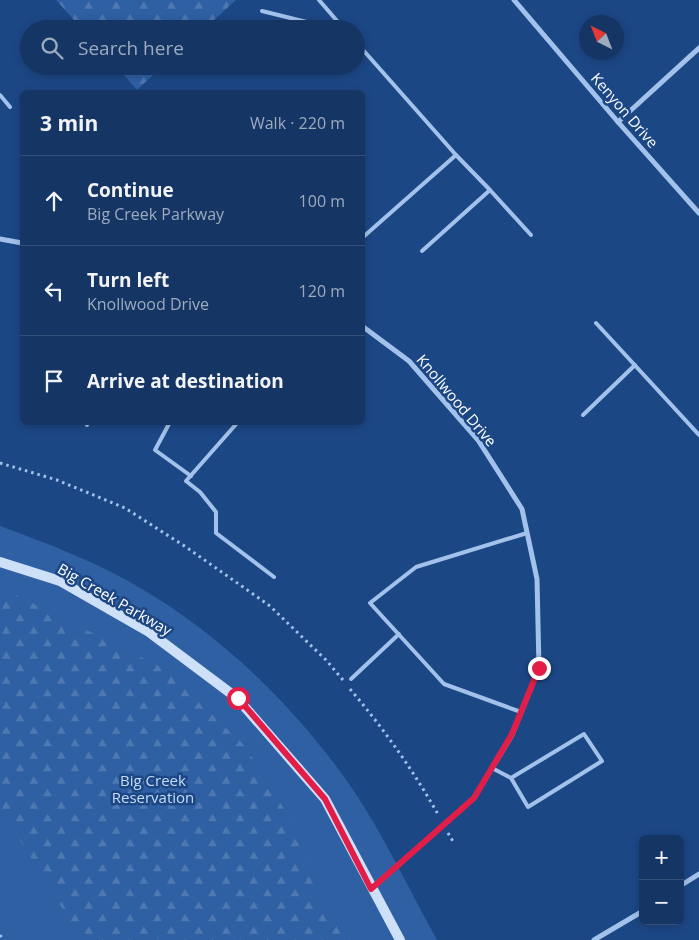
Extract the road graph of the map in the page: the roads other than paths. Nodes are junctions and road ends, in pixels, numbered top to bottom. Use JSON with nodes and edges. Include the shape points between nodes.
{"nodes":[{"id":1,"x":319,"y":0,"type":"edge"},
{"id":2,"x":514,"y":0,"type":"edge"},
{"id":3,"x":262,"y":11,"type":"dead end"},
{"id":4,"x":299,"y":20,"type":"edge"},
{"id":5,"x":336,"y":20,"type":"edge"},
{"id":6,"x":699,"y":48,"type":"edge"},
{"id":7,"x":365,"y":52,"type":"edge"},
{"id":8,"x":0,"y":95,"type":"edge"},
{"id":9,"x":10,"y":107,"type":"dead end"},
{"id":10,"x":618,"y":122,"type":"junction"},
{"id":11,"x":456,"y":155,"type":"junction"},
{"id":12,"x":490,"y":190,"type":"junction"},
{"id":13,"x":699,"y":213,"type":"edge"},
{"id":14,"x":365,"y":235,"type":"edge"},
{"id":15,"x":531,"y":235,"type":"dead end"},
{"id":16,"x":0,"y":239,"type":"edge"},
{"id":17,"x":20,"y":243,"type":"edge"},
{"id":18,"x":422,"y":251,"type":"dead end"},
{"id":19,"x":596,"y":323,"type":"dead end"},
{"id":20,"x":365,"y":328,"type":"edge"},
{"id":21,"x":635,"y":365,"type":"junction"},
{"id":22,"x":583,"y":415,"type":"dead end"},
{"id":23,"x":168,"y":425,"type":"edge"},
{"id":24,"x":235,"y":425,"type":"edge"},
{"id":25,"x":699,"y":435,"type":"edge"},
{"id":26,"x":191,"y":476,"type":"junction"},
{"id":27,"x":527,"y":534,"type":"junction"},
{"id":28,"x":0,"y":562,"type":"edge"},
{"id":29,"x":274,"y":577,"type":"dead end"},
{"id":30,"x":399,"y":634,"type":"junction"},
{"id":31,"x":351,"y":679,"type":"dead end"},
{"id":32,"x":521,"y":712,"type":"junction"},
{"id":33,"x":492,"y":768,"type":"junction"},
{"id":34,"x":511,"y":778,"type":"junction"},
{"id":35,"x":699,"y":874,"type":"edge"},
{"id":36,"x":684,"y":883,"type":"edge"},
{"id":37,"x":371,"y":889,"type":"junction"},
{"id":38,"x":639,"y":913,"type":"edge"},
{"id":39,"x":400,"y":940,"type":"edge"},
{"id":40,"x":594,"y":940,"type":"edge"}],
"edges":[{"from":1,"to":5,"type":"lane"},
{"from":2,"to":10,"type":"street","name":"Kenyon Drive"},
{"from":3,"to":4,"type":"lane"},
{"from":6,"to":10,"type":"street"},
{"from":7,"to":11,"type":"lane"},
{"from":8,"to":9,"type":"lane"},
{"from":10,"to":13,"type":"street","name":"Kenyon Drive"},
{"from":11,"to":12,"type":"lane"},
{"from":11,"to":14,"type":"lane"},
{"from":12,"to":15,"type":"lane"},
{"from":12,"to":18,"type":"lane"},
{"from":16,"to":17,"type":"street"},
{"from":19,"to":21,"type":"lane"},
{"from":20,"to":27,"type":"street","name":"Knollwood Drive","via":[[409,361],[478,440],[522,509]]},
{"from":21,"to":22,"type":"lane"},
{"from":21,"to":25,"type":"lane"},
{"from":23,"to":26,"type":"lane","via":[[155,450]]},
{"from":24,"to":26,"type":"lane"},
{"from":26,"to":29,"type":"lane","via":[[186,481],[216,512],[216,533]]},
{"from":27,"to":30,"type":"lane","via":[[416,567],[370,603]]},
{"from":27,"to":32,"type":"street","name":"Knollwood Drive","via":[[537,579],[539,668]]},
{"from":28,"to":37,"type":"street","name":"Big Creek Parkway","via":[[60,581],[149,632],[238,698],[325,799]]},
{"from":30,"to":31,"type":"lane"},
{"from":30,"to":32,"type":"lane","via":[[444,684]]},
{"from":32,"to":33,"type":"street","name":"Knollwood Drive"},
{"from":33,"to":34,"type":"lane"},
{"from":33,"to":37,"type":"street","name":"Knollwood Drive","via":[[474,798]]},
{"from":34,"to":34,"type":"lane","via":[[584,734],[602,761],[528,806]]},
{"from":35,"to":36,"type":"street"},
{"from":37,"to":39,"type":"street","name":"Big Creek Parkway"},
{"from":38,"to":40,"type":"street"}]}
